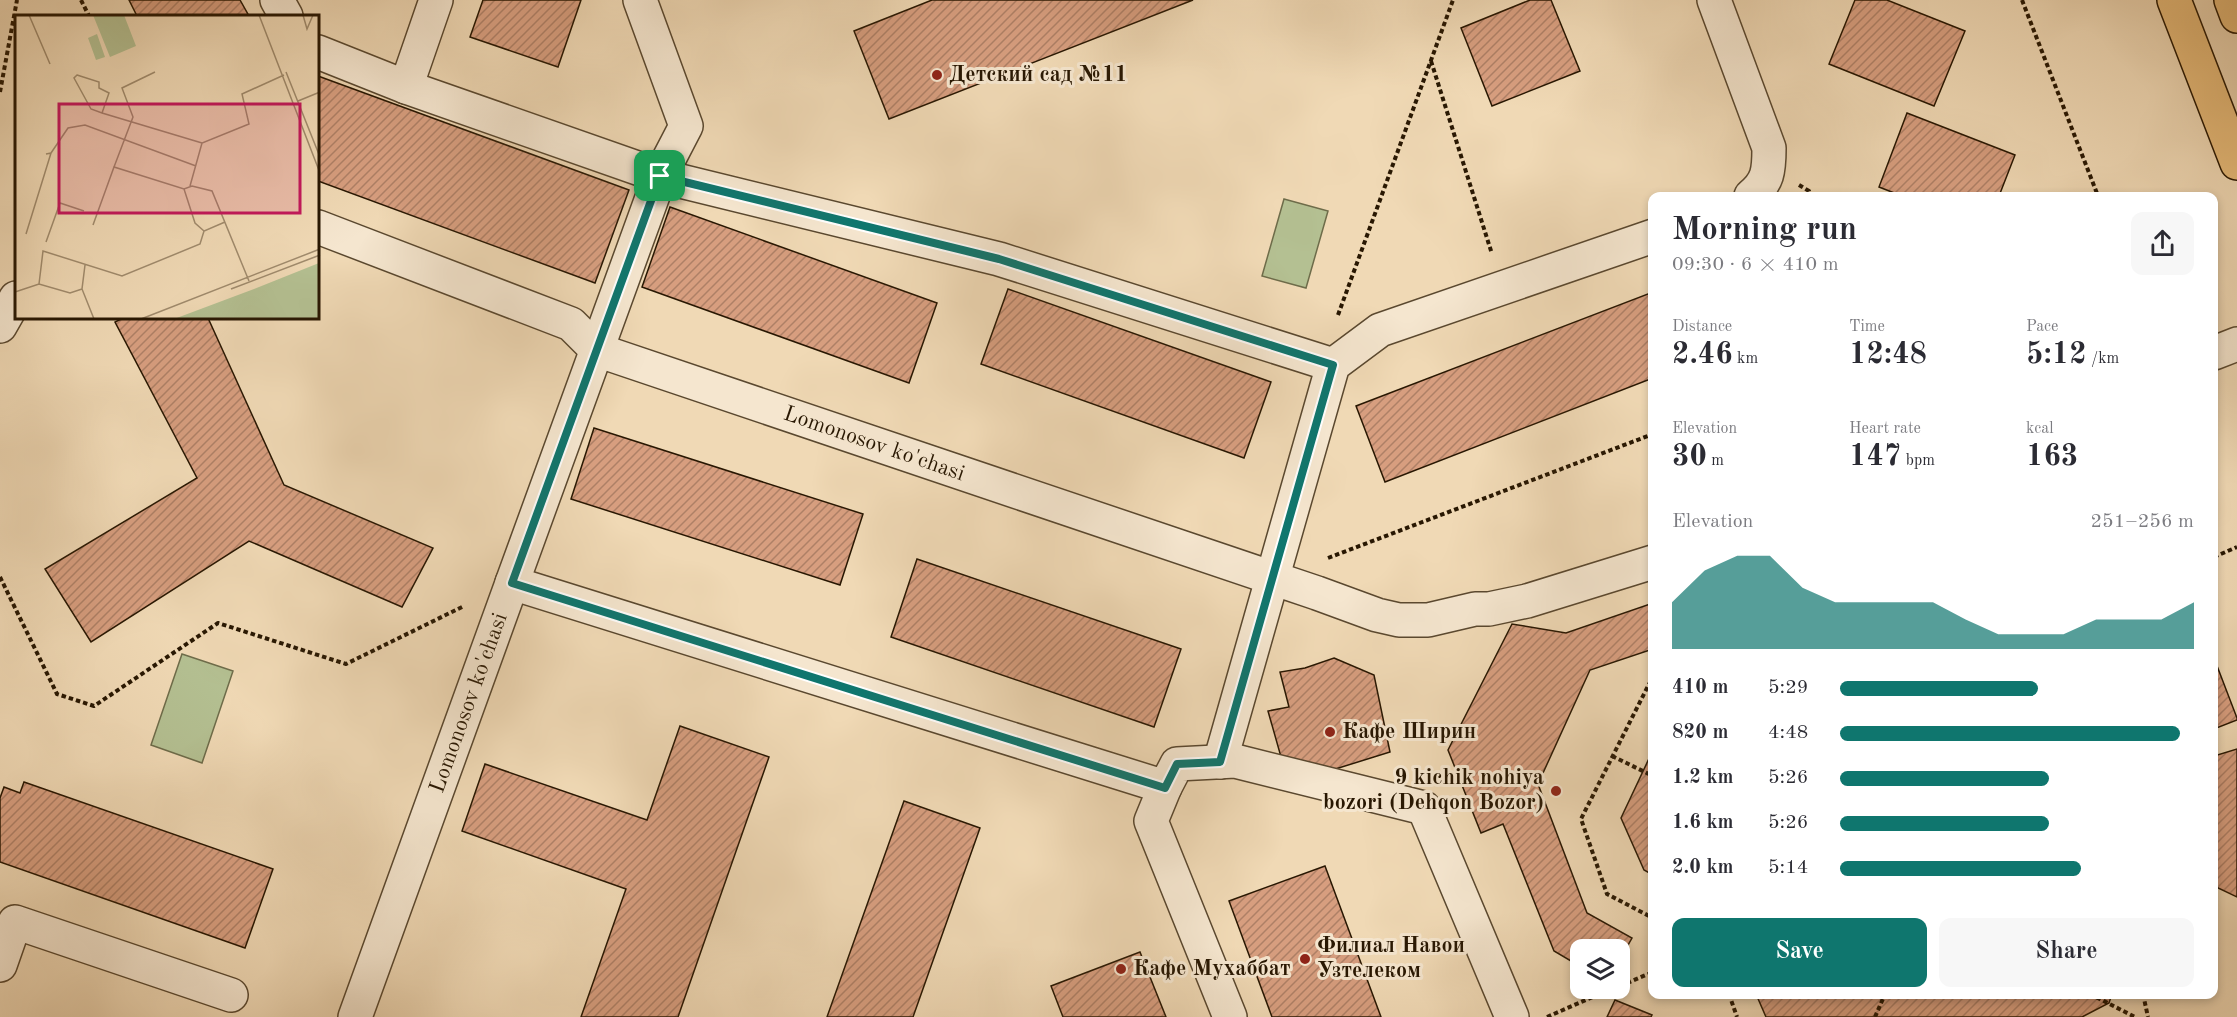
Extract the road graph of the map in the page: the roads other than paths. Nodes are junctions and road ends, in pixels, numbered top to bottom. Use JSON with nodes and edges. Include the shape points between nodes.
{"nodes":[{"id":1,"x":277,"y":0,"type":"edge"},
{"id":2,"x":436,"y":0,"type":"edge"},
{"id":3,"x":640,"y":0,"type":"edge"},
{"id":4,"x":1714,"y":0,"type":"edge"},
{"id":5,"x":2174,"y":0,"type":"edge"},
{"id":6,"x":2231,"y":0,"type":"edge"},
{"id":7,"x":285,"y":15,"type":"edge"},
{"id":8,"x":2237,"y":16,"type":"edge"},
{"id":9,"x":320,"y":53,"type":"edge"},
{"id":10,"x":406,"y":87,"type":"junction"},
{"id":11,"x":2237,"y":163,"type":"edge"},
{"id":12,"x":660,"y":176,"type":"junction"},
{"id":13,"x":1756,"y":192,"type":"edge"},
{"id":14,"x":320,"y":228,"type":"edge"},
{"id":15,"x":1648,"y":238,"type":"edge"},
{"id":16,"x":15,"y":300,"type":"edge"},
{"id":17,"x":0,"y":326,"type":"edge"},
{"id":18,"x":2237,"y":344,"type":"edge"},
{"id":19,"x":597,"y":350,"type":"junction"},
{"id":20,"x":2218,"y":351,"type":"edge"},
{"id":21,"x":1327,"y":363,"type":"junction"},
{"id":22,"x":1648,"y":564,"type":"edge"},
{"id":23,"x":1272,"y":579,"type":"junction"},
{"id":24,"x":512,"y":583,"type":"junction"},
{"id":25,"x":1220,"y":762,"type":"junction"},
{"id":26,"x":1165,"y":788,"type":"junction"},
{"id":27,"x":0,"y":965,"type":"edge"},
{"id":28,"x":231,"y":995,"type":"dead end"},
{"id":29,"x":355,"y":1017,"type":"edge"},
{"id":30,"x":1230,"y":1017,"type":"edge"},
{"id":31,"x":1512,"y":1017,"type":"edge"}],
"edges":[{"from":1,"to":7,"type":"street"},
{"from":2,"to":10,"type":"street"},
{"from":3,"to":12,"type":"street","via":[[686,126]]},
{"from":4,"to":13,"type":"street","via":[[1769,148],[1763,186]]},
{"from":5,"to":11,"type":"main road"},
{"from":6,"to":8,"type":"main road"},
{"from":9,"to":10,"type":"street"},
{"from":10,"to":12,"type":"street"},
{"from":12,"to":19,"type":"street"},
{"from":12,"to":21,"type":"street","via":[[999,259]]},
{"from":14,"to":19,"type":"street","name":"Lomonosov ko'chasi","via":[[572,324]]},
{"from":15,"to":21,"type":"street","via":[[1380,330]]},
{"from":16,"to":17,"type":"street"},
{"from":18,"to":20,"type":"street"},
{"from":19,"to":23,"type":"street","name":"Lomonosov ko'chasi"},
{"from":19,"to":24,"type":"street"},
{"from":21,"to":23,"type":"street"},
{"from":22,"to":23,"type":"street","name":"Lomonosov ko'chasi","via":[[1527,601],[1428,620],[1377,615]]},
{"from":23,"to":25,"type":"street"},
{"from":24,"to":26,"type":"street","name":"Lomonosov ko'chasi"},
{"from":24,"to":29,"type":"street","name":"Lomonosov ko'chasi"},
{"from":25,"to":26,"type":"street","via":[[1177,764]]},
{"from":25,"to":31,"type":"street","via":[[1235,761],[1424,808]]},
{"from":26,"to":30,"type":"street","via":[[1151,821]]},
{"from":27,"to":28,"type":"street","via":[[15,922]]}]}
